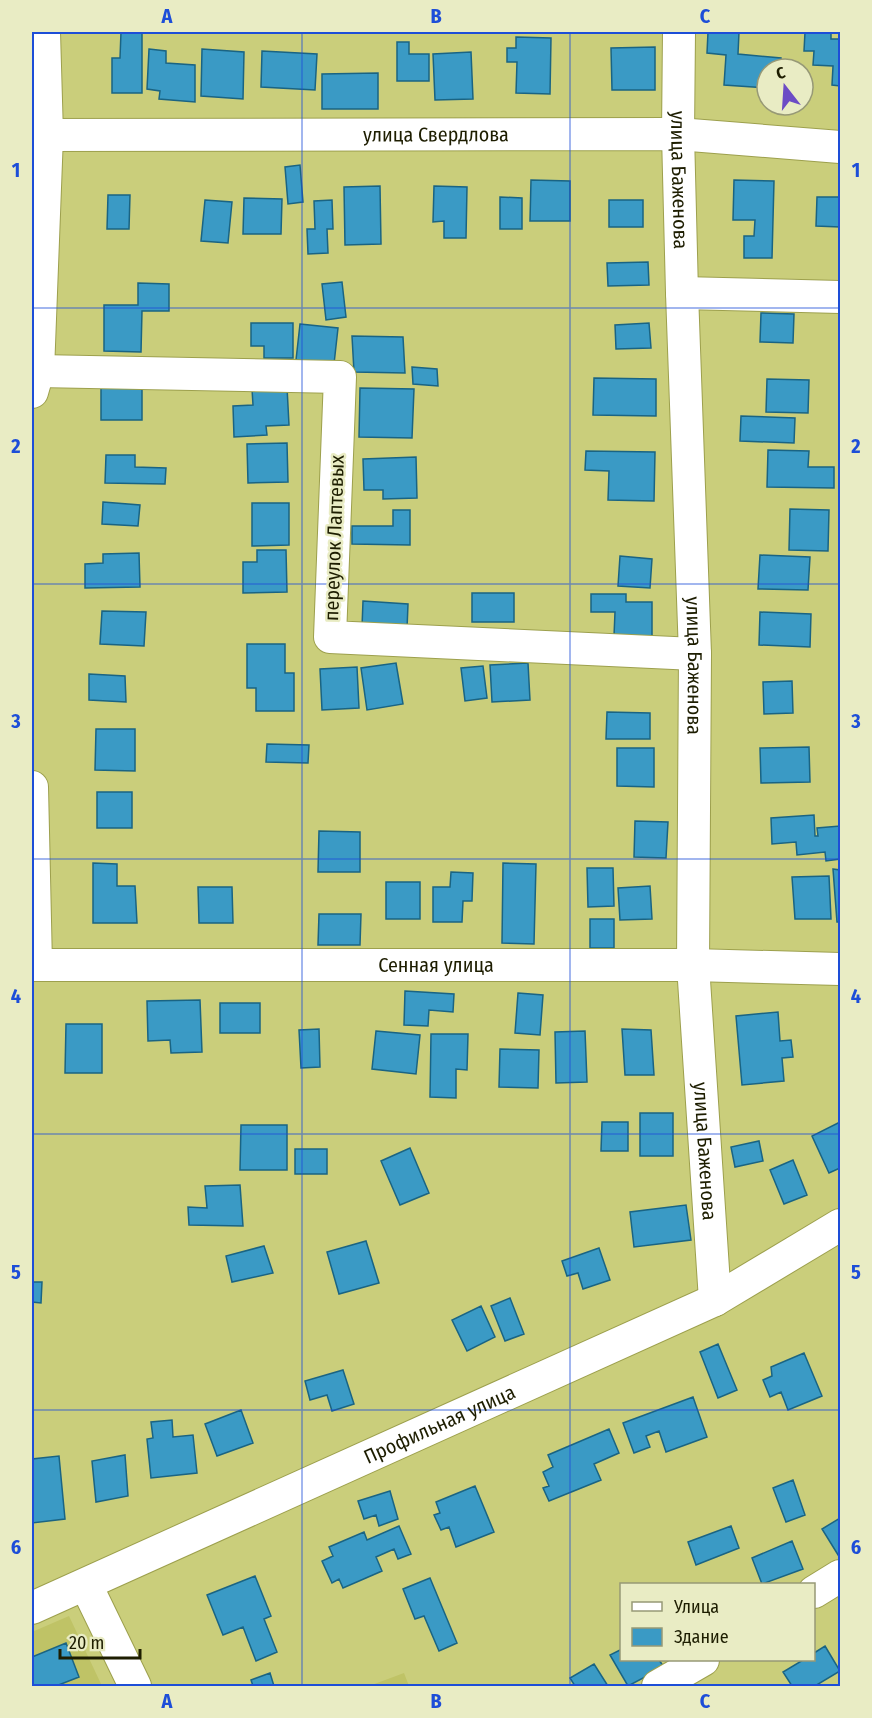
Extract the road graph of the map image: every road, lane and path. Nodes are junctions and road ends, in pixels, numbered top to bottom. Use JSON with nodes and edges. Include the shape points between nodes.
{"nodes":[{"id":1,"x":44,"y":32,"type":"edge"},
{"id":2,"x":679,"y":32,"type":"edge"},
{"id":3,"x":678,"y":134,"type":"junction"},
{"id":4,"x":39,"y":135,"type":"edge"},
{"id":5,"x":840,"y":147,"type":"edge"},
{"id":6,"x":682,"y":294,"type":"junction"},
{"id":7,"x":840,"y":297,"type":"edge"},
{"id":8,"x":35,"y":381,"type":"edge"},
{"id":9,"x":695,"y":654,"type":"junction"},
{"id":10,"x":32,"y":787,"type":"edge"},
{"id":11,"x":34,"y":965,"type":"edge"},
{"id":12,"x":693,"y":965,"type":"junction"},
{"id":13,"x":840,"y":969,"type":"edge"},
{"id":14,"x":840,"y":1225,"type":"edge"},
{"id":15,"x":715,"y":1300,"type":"junction"},
{"id":16,"x":840,"y":1576,"type":"edge"},
{"id":17,"x":86,"y":1585,"type":"junction"},
{"id":18,"x":815,"y":1591,"type":"edge"},
{"id":19,"x":32,"y":1608,"type":"edge"},
{"id":20,"x":700,"y":1661,"type":"edge"},
{"id":21,"x":135,"y":1686,"type":"edge"},
{"id":22,"x":658,"y":1686,"type":"edge"}],
"edges":[{"from":1,"to":4,"type":"street"},
{"from":2,"to":3,"type":"street","name":"улица Баженова"},
{"from":3,"to":4,"type":"street","name":"улица Свердлова"},
{"from":3,"to":5,"type":"street","name":"улица Свердлова"},
{"from":3,"to":6,"type":"street","name":"улица Баженова"},
{"from":4,"to":8,"type":"street"},
{"from":6,"to":7,"type":"street"},
{"from":6,"to":9,"type":"street","name":"улица Баженова"},
{"from":8,"to":9,"type":"street","name":"переулок Лаптевых","via":[[340,377],[330,637]]},
{"from":9,"to":12,"type":"street","name":"улица Баженова"},
{"from":10,"to":11,"type":"street"},
{"from":11,"to":12,"type":"street","name":"Сенная улица"},
{"from":12,"to":13,"type":"street","name":"Сенная улица"},
{"from":12,"to":15,"type":"street","name":"улица Баженова"},
{"from":14,"to":15,"type":"street","name":"Профильная улица"},
{"from":15,"to":17,"type":"street","name":"Профильная улица"},
{"from":16,"to":18,"type":"street"},
{"from":17,"to":19,"type":"street","name":"Профильная улица"},
{"from":17,"to":21,"type":"street"},
{"from":20,"to":22,"type":"street"}]}
